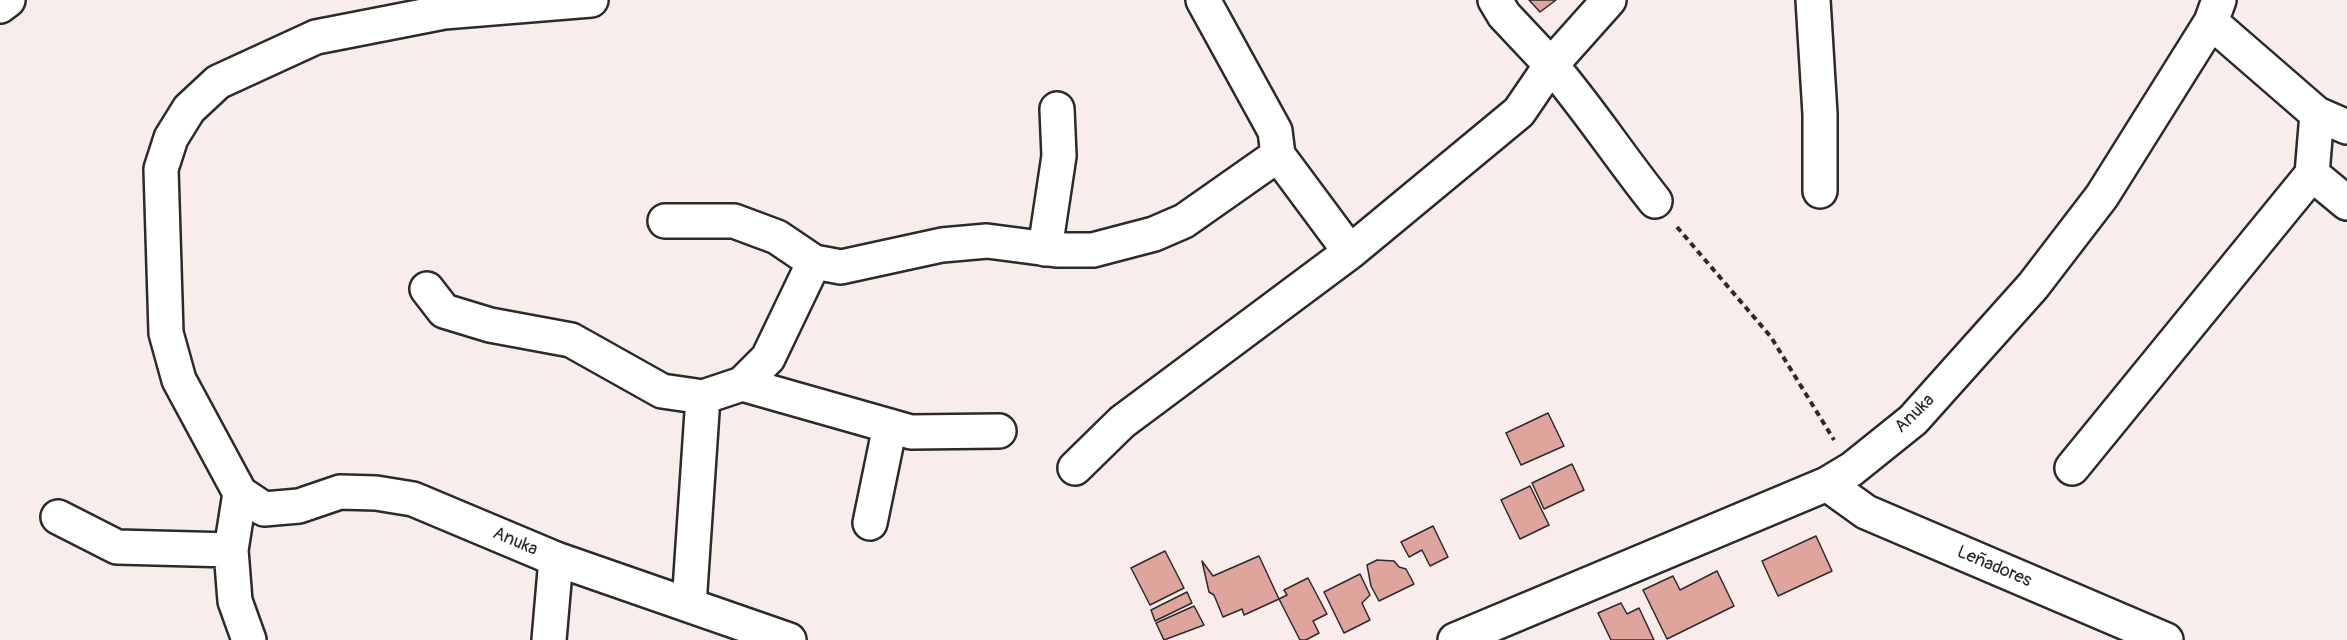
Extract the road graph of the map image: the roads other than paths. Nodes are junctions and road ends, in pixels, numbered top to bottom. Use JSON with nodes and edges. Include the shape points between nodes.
{"nodes":[{"id":1,"x":8,"y":0,"type":"edge"},
{"id":2,"x":591,"y":0,"type":"edge"},
{"id":3,"x":1203,"y":0,"type":"edge"},
{"id":4,"x":1495,"y":0,"type":"edge"},
{"id":5,"x":1609,"y":0,"type":"edge"},
{"id":6,"x":1813,"y":0,"type":"edge"},
{"id":7,"x":0,"y":6,"type":"edge"},
{"id":8,"x":2215,"y":11,"type":"edge"},
{"id":9,"x":1551,"y":65,"type":"junction"},
{"id":10,"x":1057,"y":109,"type":"dead end"},
{"id":11,"x":2317,"y":114,"type":"junction"},
{"id":12,"x":2347,"y":127,"type":"edge"},
{"id":13,"x":1278,"y":154,"type":"junction"},
{"id":14,"x":2312,"y":174,"type":"junction"},
{"id":15,"x":1820,"y":191,"type":"dead end"},
{"id":16,"x":1655,"y":201,"type":"road end"},
{"id":17,"x":2347,"y":203,"type":"edge"},
{"id":18,"x":665,"y":221,"type":"dead end"},
{"id":19,"x":1045,"y":249,"type":"junction"},
{"id":20,"x":1350,"y":252,"type":"junction"},
{"id":21,"x":814,"y":262,"type":"junction"},
{"id":22,"x":427,"y":289,"type":"dead end"},
{"id":23,"x":742,"y":384,"type":"junction"},
{"id":24,"x":703,"y":398,"type":"junction"},
{"id":25,"x":890,"y":426,"type":"junction"},
{"id":26,"x":999,"y":431,"type":"dead end"},
{"id":27,"x":1075,"y":468,"type":"dead end"},
{"id":28,"x":2072,"y":468,"type":"dead end"},
{"id":29,"x":1840,"y":477,"type":"junction"},
{"id":30,"x":240,"y":493,"type":"junction"},
{"id":31,"x":58,"y":517,"type":"dead end"},
{"id":32,"x":870,"y":523,"type":"dead end"},
{"id":33,"x":231,"y":550,"type":"junction"},
{"id":34,"x":556,"y":560,"type":"junction"},
{"id":35,"x":688,"y":605,"type":"junction"},
{"id":36,"x":249,"y":640,"type":"edge"},
{"id":37,"x":549,"y":640,"type":"edge"},
{"id":38,"x":789,"y":640,"type":"edge"},
{"id":39,"x":1455,"y":640,"type":"edge"},
{"id":40,"x":2166,"y":640,"type":"edge"}],
"edges":[{"from":1,"to":7,"type":"street"},
{"from":2,"to":30,"type":"street","via":[[444,12],[316,37],[218,82],[189,109],[171,138],[161,169],[166,333],[179,381]]},
{"from":3,"to":13,"type":"street","via":[[1275,131]]},
{"from":4,"to":9,"type":"street"},
{"from":5,"to":9,"type":"street"},
{"from":6,"to":15,"type":"street"},
{"from":8,"to":11,"type":"street"},
{"from":8,"to":29,"type":"street","name":"Anuka","via":[[2102,196],[2033,286],[1912,420]]},
{"from":9,"to":16,"type":"street"},
{"from":9,"to":20,"type":"street","via":[[1519,112]]},
{"from":10,"to":19,"type":"street","via":[[1059,156]]},
{"from":11,"to":12,"type":"street"},
{"from":11,"to":14,"type":"street"},
{"from":13,"to":19,"type":"street","via":[[1184,221],[1154,234],[1093,250]]},
{"from":13,"to":20,"type":"street"},
{"from":14,"to":17,"type":"street"},
{"from":14,"to":28,"type":"street"},
{"from":18,"to":21,"type":"street","via":[[734,221],[777,237]]},
{"from":19,"to":21,"type":"street","via":[[987,241],[942,244],[841,267]]},
{"from":20,"to":27,"type":"street","via":[[1122,422]]},
{"from":21,"to":23,"type":"street","via":[[768,358]]},
{"from":22,"to":24,"type":"street","via":[[444,311],[490,325],[571,340],[662,391]]},
{"from":23,"to":24,"type":"street"},
{"from":23,"to":25,"type":"street"},
{"from":24,"to":35,"type":"street"},
{"from":25,"to":26,"type":"street","via":[[911,432]]},
{"from":25,"to":32,"type":"street"},
{"from":29,"to":39,"type":"street","name":"Anuka"},
{"from":29,"to":40,"type":"street","name":"Leñadores","via":[[1866,512]]},
{"from":30,"to":33,"type":"street"},
{"from":30,"to":34,"type":"street","name":"Anuka","via":[[264,509],[299,506],[340,492],[413,499]]},
{"from":31,"to":33,"type":"street","via":[[117,547]]},
{"from":33,"to":36,"type":"street","via":[[235,601]]},
{"from":34,"to":35,"type":"street","name":"Anuka"},
{"from":34,"to":37,"type":"street"},
{"from":35,"to":38,"type":"street","name":"Anuka"}]}
